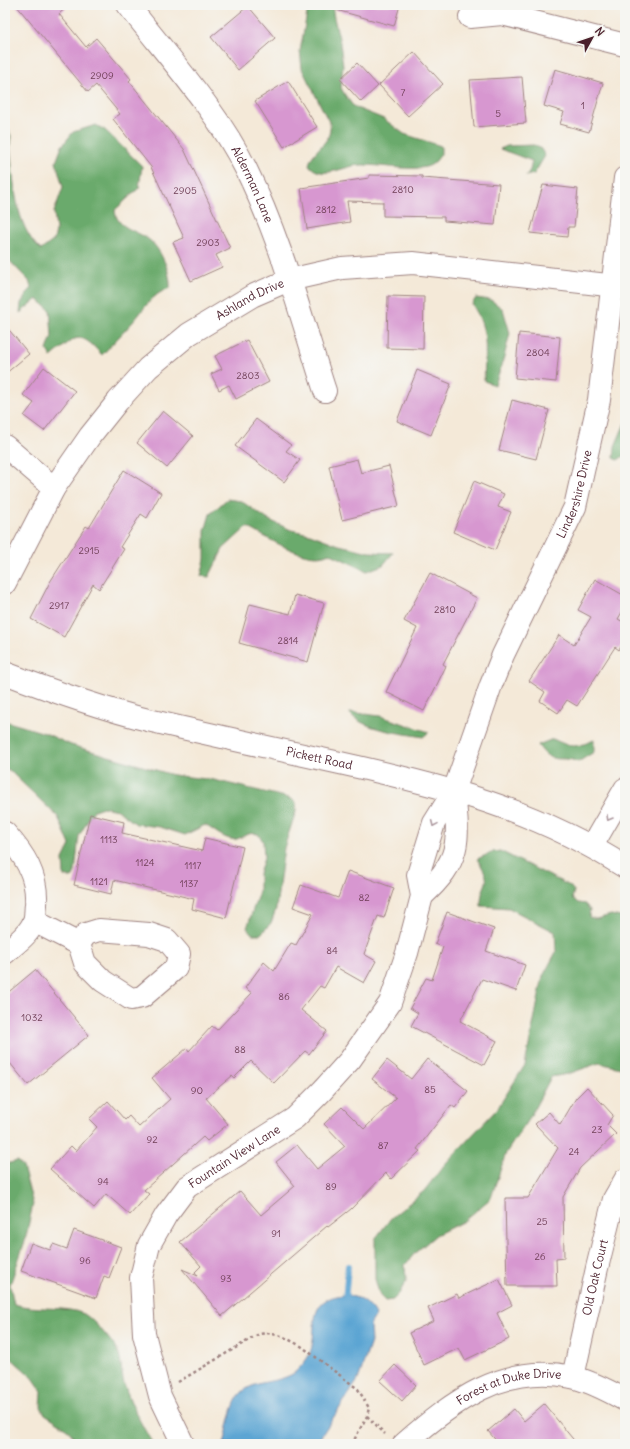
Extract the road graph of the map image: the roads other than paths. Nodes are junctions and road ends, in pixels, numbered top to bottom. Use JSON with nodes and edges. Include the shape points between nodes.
{"nodes":[{"id":1,"x":128,"y":5,"type":"edge"},
{"id":2,"x":470,"y":17,"type":"dead end"},
{"id":3,"x":625,"y":45,"type":"edge"},
{"id":4,"x":625,"y":178,"type":"edge"},
{"id":5,"x":289,"y":280,"type":"junction"},
{"id":6,"x":619,"y":286,"type":"edge"},
{"id":7,"x":325,"y":392,"type":"dead end"},
{"id":8,"x":5,"y":446,"type":"edge"},
{"id":9,"x":54,"y":488,"type":"junction"},
{"id":10,"x":5,"y":582,"type":"edge"},
{"id":11,"x":5,"y":673,"type":"edge"},
{"id":12,"x":625,"y":789,"type":"edge"},
{"id":13,"x":454,"y":791,"type":"junction"},
{"id":14,"x":5,"y":833,"type":"edge"},
{"id":15,"x":592,"y":846,"type":"junction"},
{"id":16,"x":424,"y":854,"type":"junction"},
{"id":17,"x":451,"y":863,"type":"junction"},
{"id":18,"x":625,"y":867,"type":"edge"},
{"id":19,"x":422,"y":896,"type":"junction"},
{"id":20,"x":34,"y":921,"type":"junction"},
{"id":21,"x":79,"y":944,"type":"dead end"},
{"id":22,"x":5,"y":953,"type":"edge"},
{"id":23,"x":625,"y":1180,"type":"edge"},
{"id":24,"x":573,"y":1377,"type":"junction"},
{"id":25,"x":625,"y":1400,"type":"edge"},
{"id":26,"x":408,"y":1439,"type":"edge"},
{"id":27,"x":183,"y":1444,"type":"edge"}],
"edges":[{"from":1,"to":5,"type":"street","name":"Alderman Lane","via":[[231,142],[249,176],[280,250]]},
{"from":2,"to":3,"type":"street","via":[[502,14]]},
{"from":4,"to":6,"type":"street","name":"Lindershire Drive"},
{"from":5,"to":6,"type":"street","name":"Ashland Drive","via":[[342,268],[413,263]]},
{"from":5,"to":7,"type":"street","name":"Alderman Lane"},
{"from":5,"to":9,"type":"street","name":"Ashland Drive","via":[[252,296],[189,334],[148,368],[90,436]]},
{"from":6,"to":13,"type":"street","name":"Lindershire Drive","via":[[599,400],[575,507],[503,655]]},
{"from":8,"to":9,"type":"street"},
{"from":9,"to":10,"type":"street","name":"Ashland Drive"},
{"from":11,"to":13,"type":"street","name":"Pickett Road","via":[[88,703],[147,720],[404,777]]},
{"from":12,"to":15,"type":"street","one_way":true},
{"from":13,"to":15,"type":"street","name":"Pickett Road","via":[[478,797],[542,822]]},
{"from":13,"to":16,"type":"street","name":"Fountain View Lane","one_way":true,"via":[[434,823]]},
{"from":13,"to":17,"type":"street","via":[[458,831]]},
{"from":14,"to":20,"type":"street","via":[[29,865],[34,879]]},
{"from":15,"to":18,"type":"street","name":"Pickett Road"},
{"from":16,"to":17,"type":"street"},
{"from":16,"to":19,"type":"street","name":"Fountain View Lane","via":[[418,875]]},
{"from":17,"to":19,"type":"street","via":[[436,884]]},
{"from":19,"to":27,"type":"street","name":"Fountain View Lane","via":[[390,1003],[350,1060],[295,1118],[187,1188],[166,1215],[149,1246],[141,1278],[144,1334],[160,1396]]},
{"from":20,"to":21,"type":"street"},
{"from":20,"to":22,"type":"street","via":[[22,939]]},
{"from":23,"to":24,"type":"street","name":"Old Oak Court","via":[[614,1199]]},
{"from":24,"to":25,"type":"street","name":"Forest at Duke Drive"},
{"from":24,"to":26,"type":"street","name":"Forest at Duke Drive","via":[[549,1374],[516,1377],[490,1384],[455,1403]]}]}
